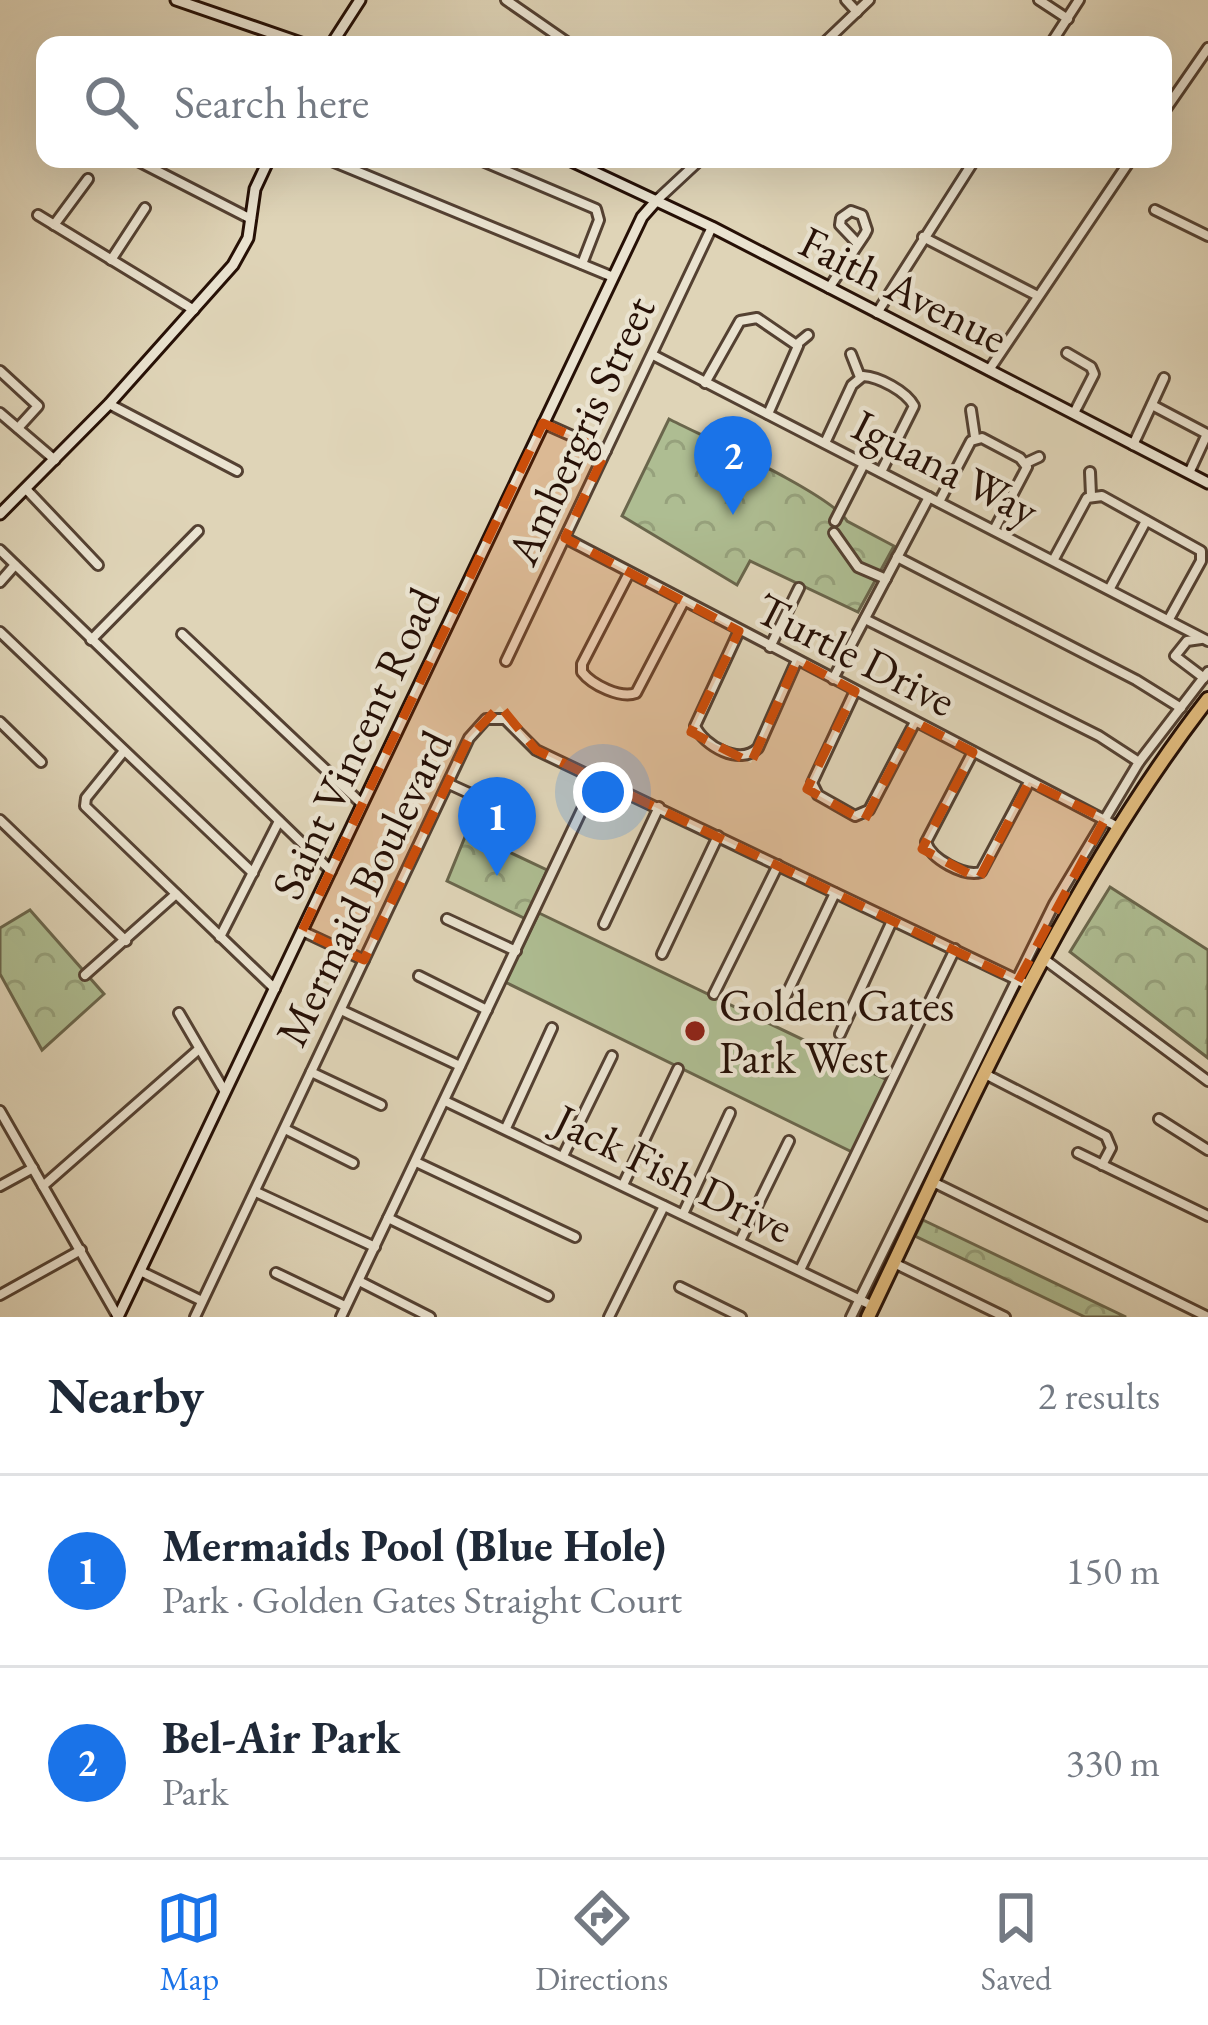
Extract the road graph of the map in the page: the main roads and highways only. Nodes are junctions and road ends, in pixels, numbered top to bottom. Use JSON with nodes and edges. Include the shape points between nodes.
{"nodes":[{"id":1,"x":1208,"y":699,"type":"edge"},
{"id":2,"x":870,"y":1313,"type":"edge"}],
"edges":[{"from":1,"to":2,"type":"main road","via":[[1118,827],[1024,984]]}]}
